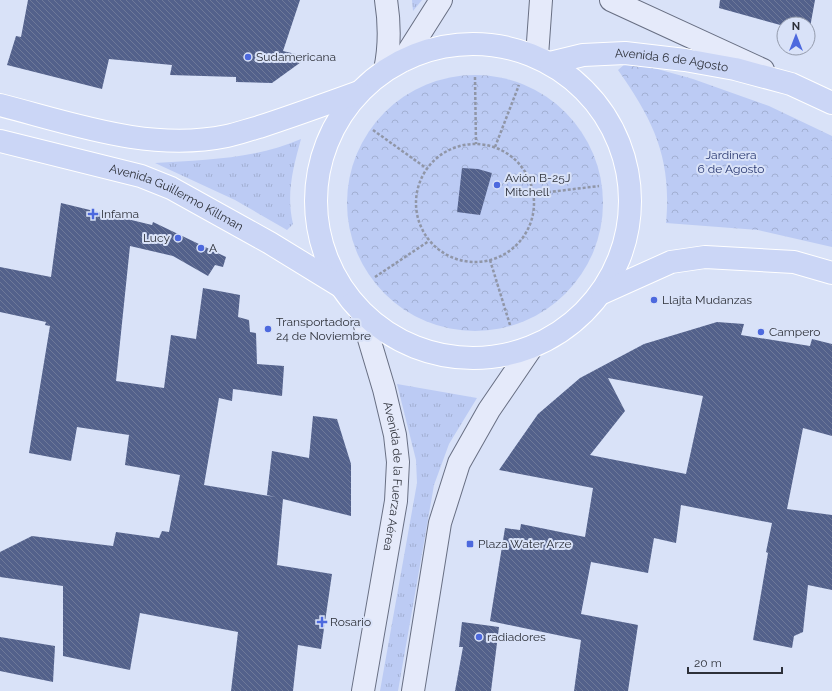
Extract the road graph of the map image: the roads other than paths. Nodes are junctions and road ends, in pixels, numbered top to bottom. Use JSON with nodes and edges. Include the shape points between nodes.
{"nodes":[{"id":1,"x":386,"y":0,"type":"edge"},
{"id":2,"x":441,"y":0,"type":"edge"},
{"id":3,"x":541,"y":0,"type":"edge"},
{"id":4,"x":611,"y":0,"type":"edge"},
{"id":5,"x":544,"y":60,"type":"junction"},
{"id":6,"x":394,"y":65,"type":"junction"},
{"id":7,"x":791,"y":84,"type":"junction"},
{"id":8,"x":360,"y":92,"type":"junction"},
{"id":9,"x":832,"y":103,"type":"edge"},
{"id":10,"x":0,"y":105,"type":"edge"},
{"id":11,"x":0,"y":141,"type":"edge"},
{"id":12,"x":832,"y":272,"type":"edge"},
{"id":13,"x":340,"y":286,"type":"junction"},
{"id":14,"x":602,"y":293,"type":"junction"},
{"id":15,"x":361,"y":312,"type":"junction"},
{"id":16,"x":532,"y":347,"type":"junction"},
{"id":17,"x":363,"y":691,"type":"edge"},
{"id":18,"x":413,"y":691,"type":"edge"}],
"edges":[{"from":1,"to":6,"type":"main road","via":[[390,25],[389,49]]},
{"from":2,"to":6,"type":"main road"},
{"from":3,"to":5,"type":"main road"},
{"from":4,"to":7,"type":"main road","name":"Avenida 6 de Agosto"},
{"from":5,"to":6,"type":"main road","via":[[532,53],[466,44],[424,52]]},
{"from":5,"to":7,"type":"main road","name":"Avenida 6 de Agosto","via":[[624,53],[692,61]]},
{"from":5,"to":14,"type":"main road","via":[[581,86],[598,104],[620,142],[629,173],[632,198],[627,235],[615,271]]},
{"from":6,"to":8,"type":"main road"},
{"from":7,"to":9,"type":"main road","name":"Avenida 6 de Agosto"},
{"from":8,"to":10,"type":"main road","via":[[227,136],[190,140],[152,140],[119,135]]},
{"from":8,"to":13,"type":"main road","via":[[341,114],[327,142],[318,170],[315,200],[318,230],[326,259]]},
{"from":11,"to":13,"type":"main road","name":"Avenida Guillermo Killman","via":[[141,176],[171,188],[270,243]]},
{"from":12,"to":14,"type":"main road","via":[[794,262],[705,257],[671,262]]},
{"from":13,"to":15,"type":"main road"},
{"from":14,"to":16,"type":"main road","via":[[591,307],[564,330]]},
{"from":15,"to":16,"type":"main road","via":[[378,327],[398,339],[419,349],[441,355],[487,358]]},
{"from":15,"to":17,"type":"main road","name":"Avenida de la Fuerza Aérea","via":[[386,397],[398,462],[396,502]]},
{"from":16,"to":18,"type":"main road","via":[[489,410],[460,463],[440,523]]}]}
